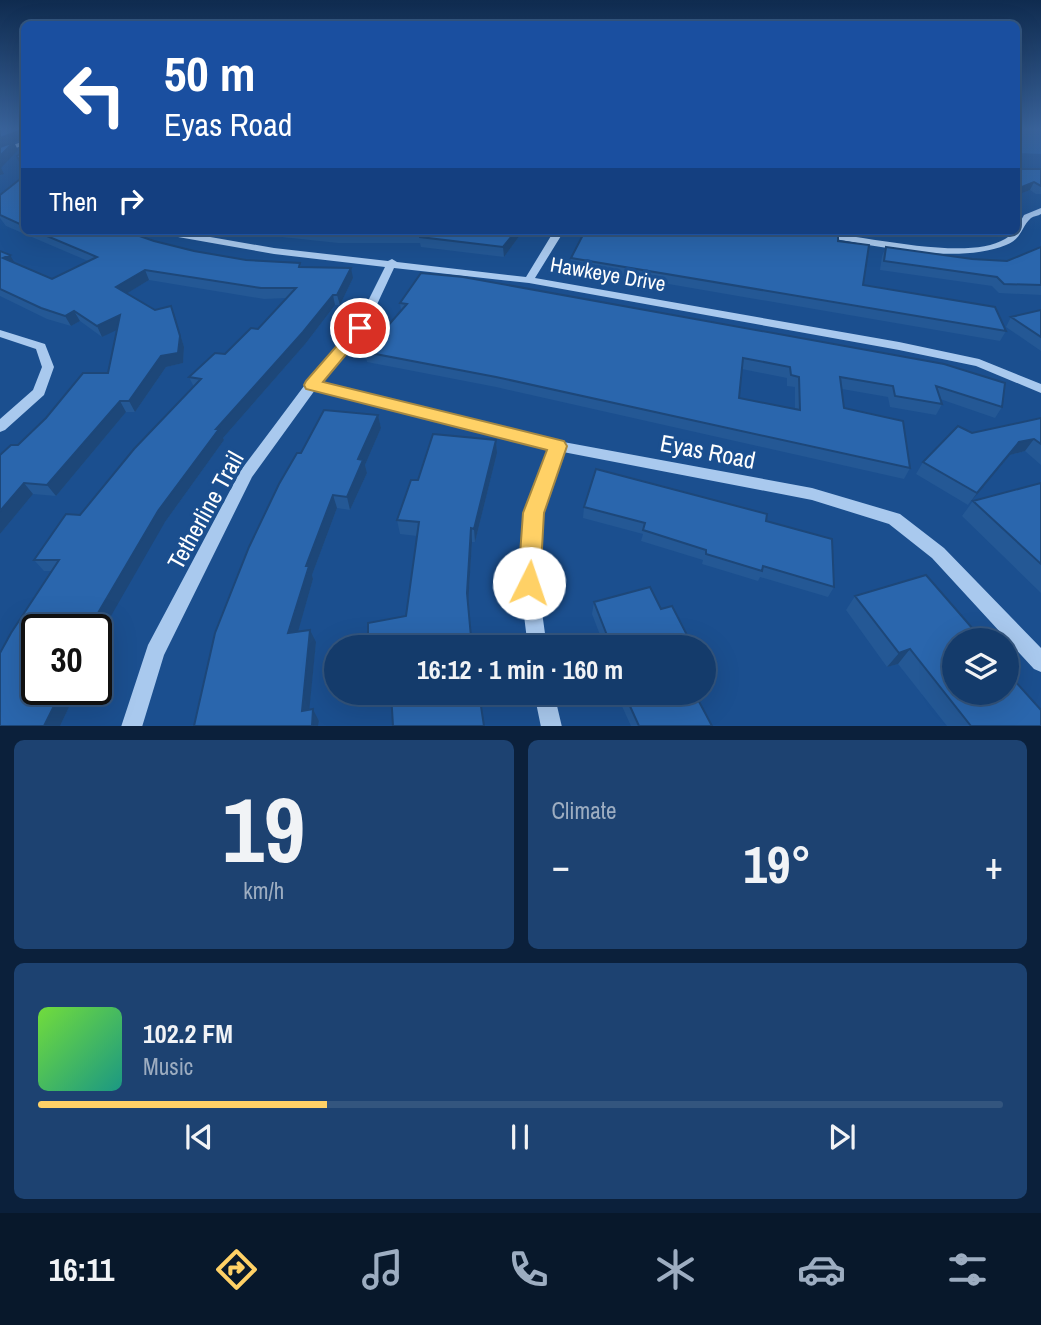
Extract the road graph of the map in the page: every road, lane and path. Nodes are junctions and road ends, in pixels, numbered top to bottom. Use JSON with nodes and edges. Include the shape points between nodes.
{"nodes":[{"id":1,"x":1041,"y":211,"type":"edge"},
{"id":2,"x":1020,"y":232,"type":"edge"},
{"id":3,"x":184,"y":235,"type":"edge"},
{"id":4,"x":556,"y":235,"type":"edge"},
{"id":5,"x":833,"y":235,"type":"edge"},
{"id":6,"x":1016,"y":235,"type":"edge"},
{"id":7,"x":393,"y":262,"type":"junction"},
{"id":8,"x":529,"y":279,"type":"junction"},
{"id":9,"x":0,"y":333,"type":"edge"},
{"id":10,"x":312,"y":385,"type":"junction"},
{"id":11,"x":1041,"y":389,"type":"edge"},
{"id":12,"x":0,"y":427,"type":"edge"},
{"id":13,"x":558,"y":446,"type":"junction"},
{"id":14,"x":536,"y":635,"type":"edge"},
{"id":15,"x":1041,"y":662,"type":"edge"},
{"id":16,"x":547,"y":705,"type":"edge"},
{"id":17,"x":131,"y":726,"type":"edge"},
{"id":18,"x":552,"y":726,"type":"edge"}],
"edges":[{"from":1,"to":2,"type":"street","via":[[1027,217]]},
{"from":3,"to":7,"type":"street","name":"Hawkeye Drive","via":[[274,251]]},
{"from":4,"to":8,"type":"street"},
{"from":5,"to":6,"type":"street","via":[[929,249],[979,249]]},
{"from":7,"to":8,"type":"street","name":"Hawkeye Drive"},
{"from":7,"to":10,"type":"street","name":"Tetherline Trail","via":[[360,328]]},
{"from":8,"to":11,"type":"street","name":"Hawkeye Drive","via":[[966,360]]},
{"from":9,"to":12,"type":"street","via":[[41,347],[48,367],[39,392]]},
{"from":10,"to":13,"type":"street","name":"Eyas Road"},
{"from":10,"to":17,"type":"street","name":"Tetherline Trail","via":[[246,474],[155,652]]},
{"from":13,"to":14,"type":"street","via":[[534,513],[529,583]]},
{"from":13,"to":15,"type":"street","name":"Eyas Road","via":[[811,494],[894,519],[938,553]]},
{"from":16,"to":18,"type":"street"}]}
